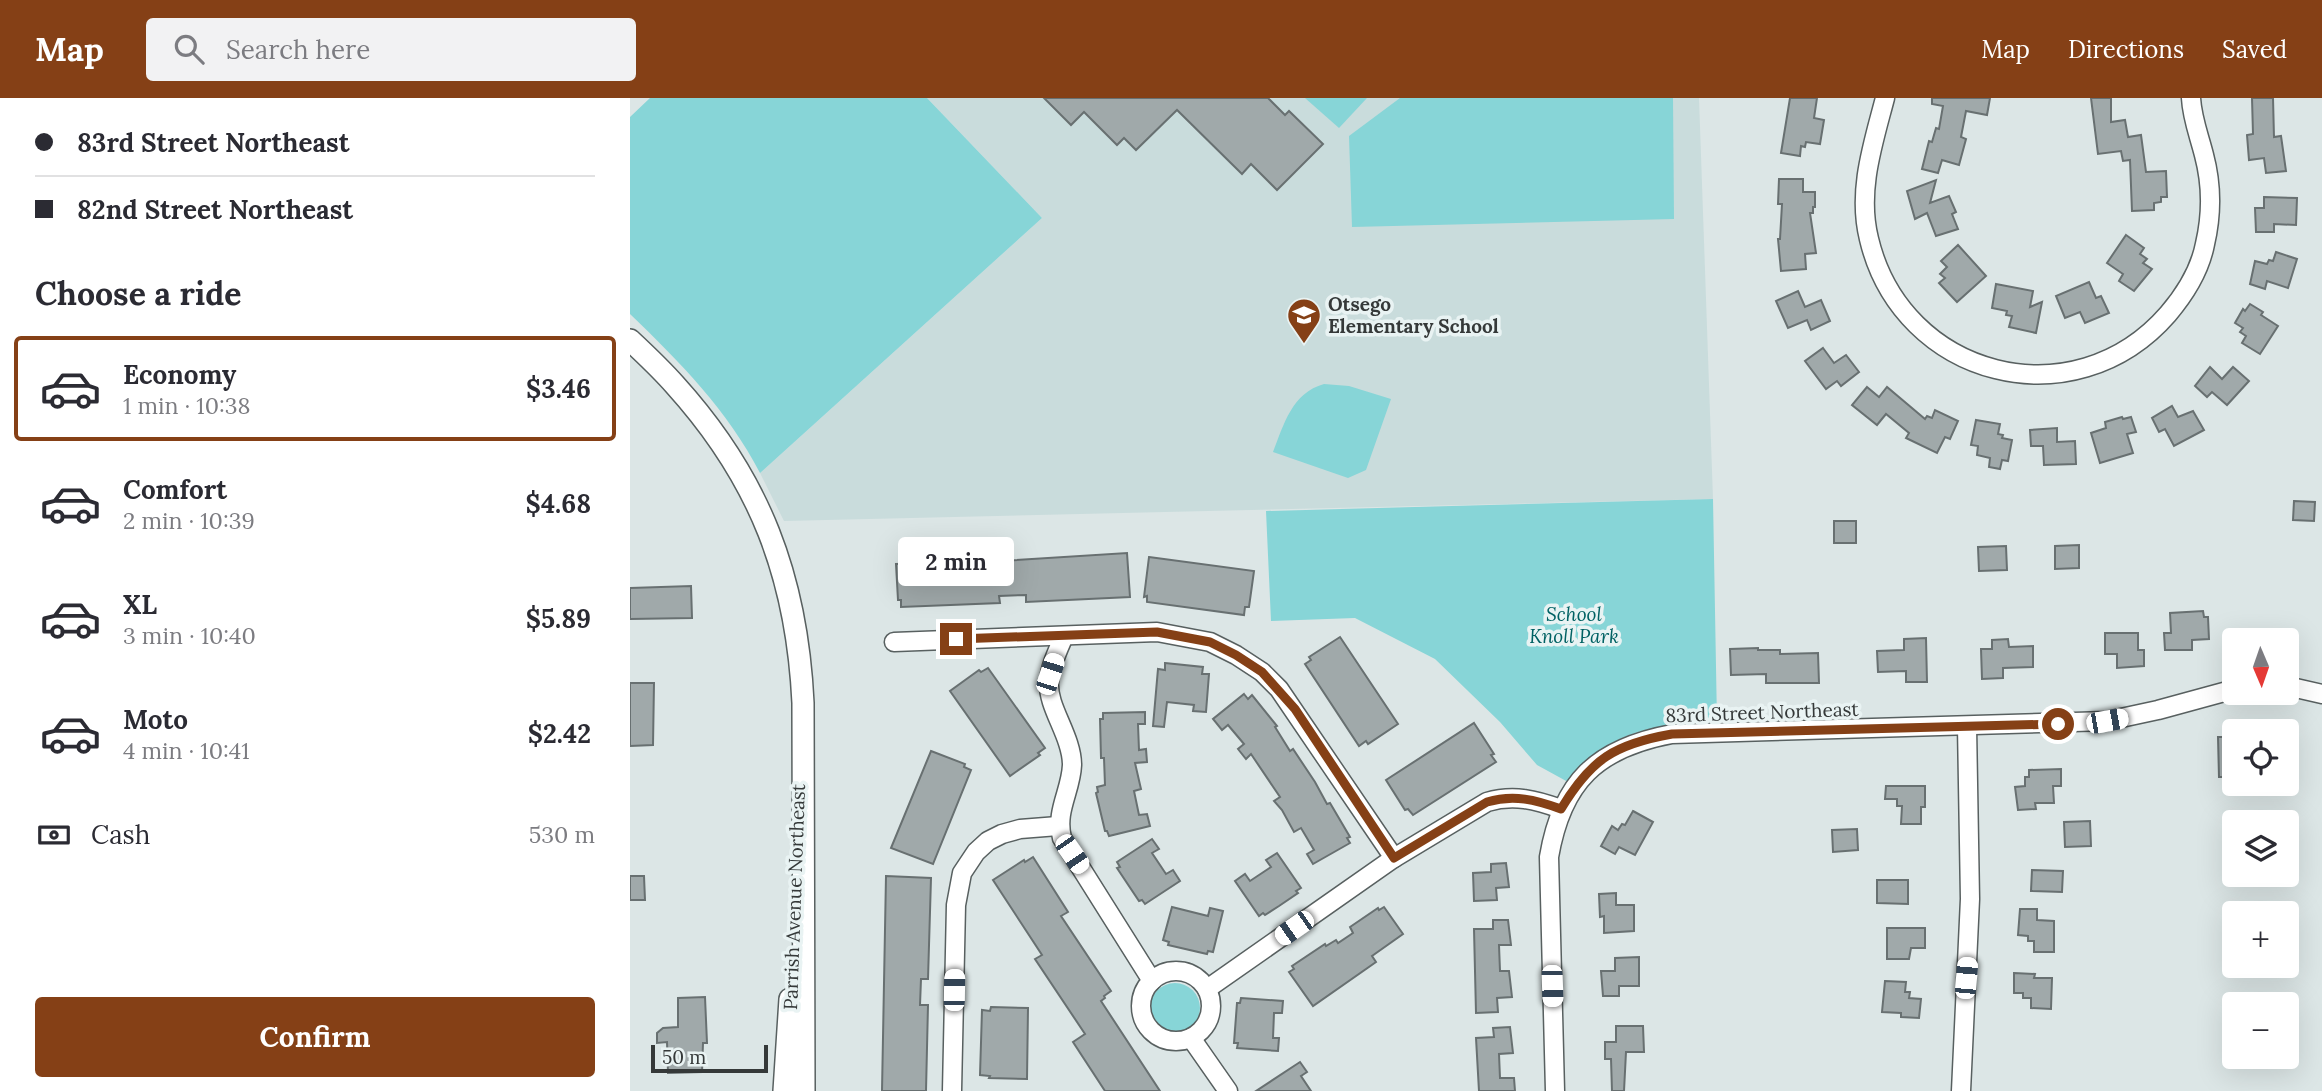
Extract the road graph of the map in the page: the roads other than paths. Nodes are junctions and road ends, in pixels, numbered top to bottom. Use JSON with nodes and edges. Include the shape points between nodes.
{"nodes":[{"id":1,"x":1885,"y":98,"type":"edge"},
{"id":2,"x":2191,"y":98,"type":"edge"},
{"id":3,"x":630,"y":340,"type":"edge"},
{"id":4,"x":1064,"y":636,"type":"junction"},
{"id":5,"x":894,"y":642,"type":"dead end"},
{"id":6,"x":2300,"y":689,"type":"edge"},
{"id":7,"x":2222,"y":692,"type":"edge"},
{"id":8,"x":2322,"y":694,"type":"edge"},
{"id":9,"x":803,"y":703,"type":"junction"},
{"id":10,"x":1967,"y":726,"type":"junction"},
{"id":11,"x":1561,"y":809,"type":"junction"},
{"id":12,"x":1058,"y":826,"type":"junction"},
{"id":13,"x":1394,"y":858,"type":"junction"},
{"id":14,"x":1152,"y":981,"type":"junction"},
{"id":15,"x":1207,"y":989,"type":"junction"},
{"id":16,"x":1191,"y":1038,"type":"junction"},
{"id":17,"x":784,"y":1091,"type":"edge"},
{"id":18,"x":804,"y":1091,"type":"edge"},
{"id":19,"x":952,"y":1091,"type":"edge"},
{"id":20,"x":1228,"y":1091,"type":"edge"},
{"id":21,"x":1555,"y":1091,"type":"edge"},
{"id":22,"x":1961,"y":1091,"type":"edge"}],
"edges":[{"from":1,"to":2,"type":"street","via":[[1864,189],[1869,239],[1881,273],[1917,325],[1938,343],[1987,367],[2045,375],[2095,365],[2129,348],[2156,328],[2194,276],[2211,214],[2205,157]]},
{"from":3,"to":9,"type":"main road","name":"Parrish Avenue Northeast","via":[[675,384],[714,433],[766,521],[791,600]]},
{"from":4,"to":5,"type":"street"},
{"from":4,"to":12,"type":"street","via":[[1049,684],[1068,739],[1072,768]]},
{"from":4,"to":13,"type":"street","via":[[1157,632],[1189,636],[1210,642],[1262,672],[1295,709]]},
{"from":6,"to":8,"type":"street"},
{"from":7,"to":10,"type":"street","name":"83rd Street Northeast","via":[[2107,721]]},
{"from":9,"to":17,"type":"main road","name":"Parrish Avenue Northeast"},
{"from":9,"to":18,"type":"main road","name":"Parrish Avenue Northeast"},
{"from":10,"to":11,"type":"street","name":"83rd Street Northeast","via":[[1652,738],[1612,752],[1591,769]]},
{"from":10,"to":22,"type":"street","via":[[1970,899]]},
{"from":11,"to":13,"type":"street","via":[[1503,797]]},
{"from":11,"to":21,"type":"street","name":"83rd Street Northeast","via":[[1549,857]]},
{"from":12,"to":14,"type":"street"},
{"from":12,"to":19,"type":"street","via":[[1002,834],[976,852],[961,873],[956,905]]},
{"from":13,"to":15,"type":"street"},
{"from":14,"to":15,"type":"street","via":[[1178,971],[1190,974]]},
{"from":14,"to":16,"type":"street","via":[[1140,1007],[1148,1029],[1168,1041]]},
{"from":15,"to":16,"type":"street","via":[[1208,1022]]},
{"from":16,"to":20,"type":"street"}]}
